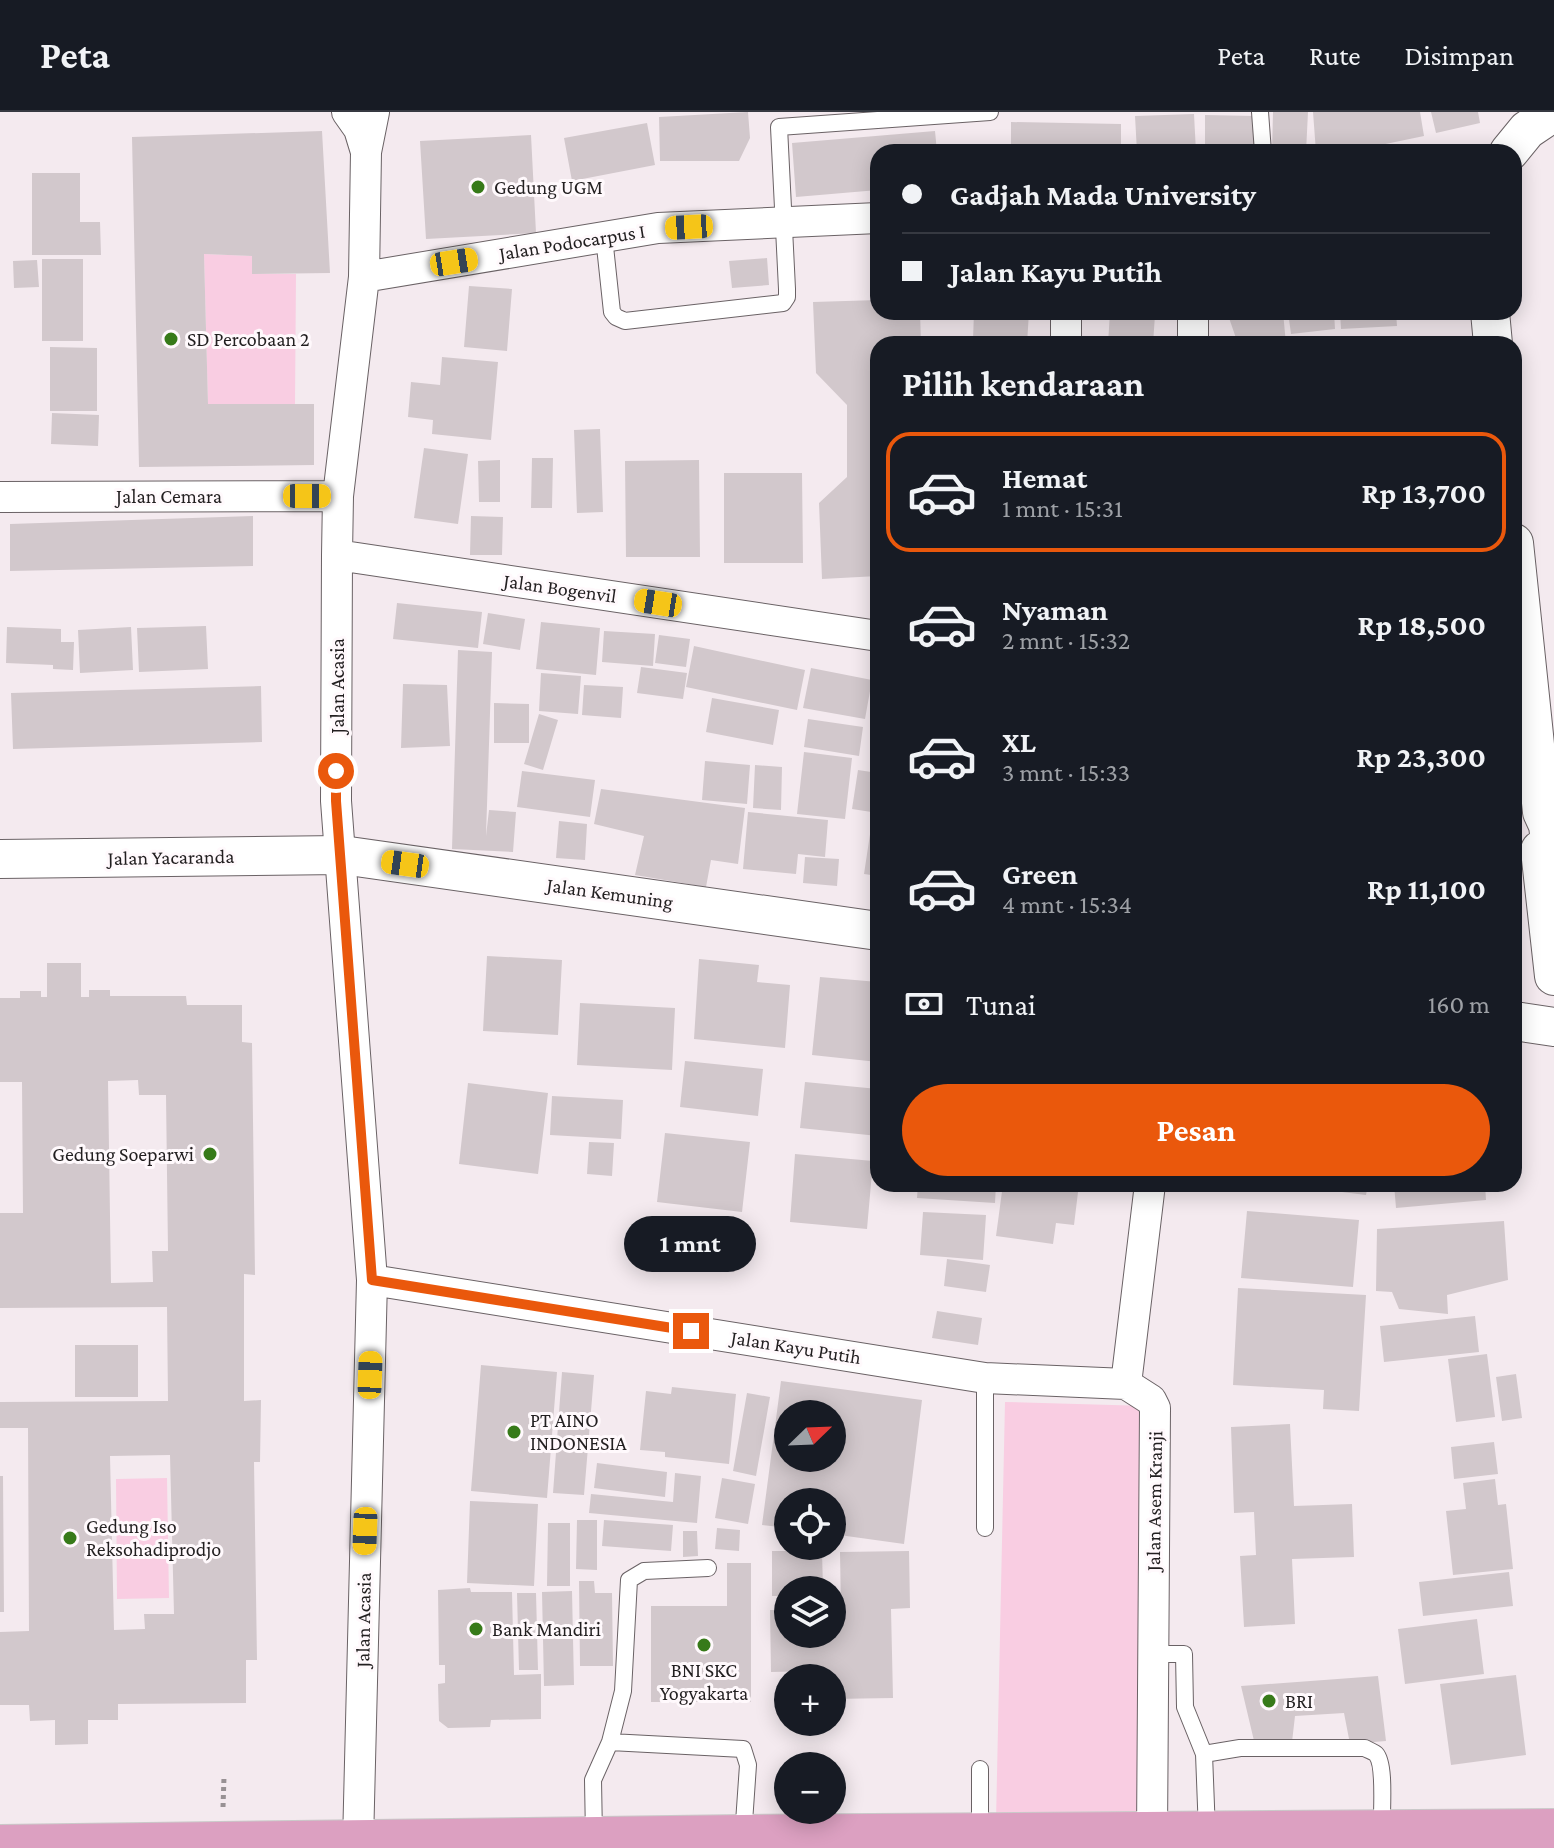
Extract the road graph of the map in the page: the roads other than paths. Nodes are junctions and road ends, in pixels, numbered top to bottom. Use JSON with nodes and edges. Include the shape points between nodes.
{"nodes":[{"id":1,"x":347,"y":112,"type":"edge"},
{"id":2,"x":374,"y":112,"type":"edge"},
{"id":3,"x":990,"y":112,"type":"edge"},
{"id":4,"x":1260,"y":112,"type":"edge"},
{"id":5,"x":1554,"y":112,"type":"edge"},
{"id":6,"x":882,"y":116,"type":"edge"},
{"id":7,"x":1262,"y":144,"type":"edge"},
{"id":8,"x":1516,"y":144,"type":"edge"},
{"id":9,"x":366,"y":152,"type":"junction"},
{"id":10,"x":870,"y":218,"type":"edge"},
{"id":11,"x":783,"y":223,"type":"junction"},
{"id":12,"x":604,"y":237,"type":"junction"},
{"id":13,"x":364,"y":277,"type":"junction"},
{"id":14,"x":338,"y":496,"type":"junction"},
{"id":15,"x":0,"y":497,"type":"edge"},
{"id":16,"x":337,"y":555,"type":"junction"},
{"id":17,"x":1522,"y":620,"type":"edge"},
{"id":18,"x":870,"y":635,"type":"edge"},
{"id":19,"x":1542,"y":812,"type":"junction"},
{"id":20,"x":342,"y":855,"type":"junction"},
{"id":21,"x":0,"y":859,"type":"edge"},
{"id":22,"x":1554,"y":876,"type":"edge"},
{"id":23,"x":870,"y":930,"type":"edge"},
{"id":24,"x":1554,"y":976,"type":"edge"},
{"id":25,"x":1522,"y":1022,"type":"edge"},
{"id":26,"x":1554,"y":1027,"type":"edge"},
{"id":27,"x":1149,"y":1192,"type":"edge"},
{"id":28,"x":372,"y":1280,"type":"junction"},
{"id":29,"x":985,"y":1378,"type":"junction"},
{"id":30,"x":1126,"y":1384,"type":"junction"},
{"id":31,"x":985,"y":1528,"type":"dead end"},
{"id":32,"x":708,"y":1568,"type":"dead end"},
{"id":33,"x":1152,"y":1654,"type":"junction"},
{"id":34,"x":610,"y":1742,"type":"junction"},
{"id":35,"x":1204,"y":1754,"type":"junction"},
{"id":36,"x":980,"y":1769,"type":"dead end"},
{"id":37,"x":1554,"y":1831,"type":"edge"},
{"id":38,"x":1382,"y":1832,"type":"junction"},
{"id":39,"x":1207,"y":1834,"type":"junction"},
{"id":40,"x":1152,"y":1835,"type":"junction"},
{"id":41,"x":980,"y":1836,"type":"junction"},
{"id":42,"x":743,"y":1837,"type":"junction"},
{"id":43,"x":594,"y":1839,"type":"junction"},
{"id":44,"x":358,"y":1843,"type":"junction"},
{"id":45,"x":0,"y":1847,"type":"edge"}],
"edges":[{"from":1,"to":9,"type":"street"},
{"from":2,"to":9,"type":"street"},
{"from":3,"to":6,"type":"lane"},
{"from":4,"to":7,"type":"lane"},
{"from":5,"to":8,"type":"street"},
{"from":6,"to":11,"type":"lane","via":[[779,127]]},
{"from":9,"to":13,"type":"street","name":"Jalan Acasia"},
{"from":10,"to":11,"type":"street","name":"Jalan Podocarpus I"},
{"from":11,"to":12,"type":"street","name":"Jalan Podocarpus I","via":[[658,228]]},
{"from":11,"to":12,"type":"lane","via":[[783,303],[625,321],[612,312]]},
{"from":12,"to":13,"type":"street","name":"Jalan Podocarpus I"},
{"from":13,"to":14,"type":"street","name":"Jalan Acasia"},
{"from":14,"to":15,"type":"street","name":"Jalan Cemara"},
{"from":14,"to":16,"type":"street","name":"Jalan Acasia"},
{"from":16,"to":18,"type":"street","name":"Jalan Bogenvil"},
{"from":16,"to":20,"type":"street","name":"Jalan Acasia","via":[[336,801]]},
{"from":17,"to":19,"type":"street"},
{"from":19,"to":22,"type":"street"},
{"from":19,"to":24,"type":"street","via":[[1537,827]]},
{"from":20,"to":21,"type":"street","name":"Jalan Yacaranda"},
{"from":20,"to":23,"type":"street","name":"Jalan Kemuning"},
{"from":20,"to":28,"type":"street","name":"Jalan Acasia"},
{"from":25,"to":26,"type":"street"},
{"from":27,"to":30,"type":"street"},
{"from":28,"to":29,"type":"street","name":"Jalan Kayu Putih"},
{"from":28,"to":44,"type":"street","name":"Jalan Acasia"},
{"from":29,"to":30,"type":"street","name":"Jalan Kayu Putih"},
{"from":29,"to":31,"type":"lane"},
{"from":30,"to":33,"type":"street","name":"Jalan Asem Kranji","via":[[1155,1408]]},
{"from":32,"to":34,"type":"lane","via":[[644,1571],[629,1580],[623,1691]]},
{"from":33,"to":35,"type":"lane","via":[[1184,1654],[1185,1707]]},
{"from":33,"to":40,"type":"street","name":"Jalan Asem Kranji"},
{"from":34,"to":42,"type":"lane","via":[[743,1749],[748,1765]]},
{"from":34,"to":43,"type":"lane","via":[[593,1780]]},
{"from":35,"to":38,"type":"lane","via":[[1240,1748],[1372,1751],[1381,1766]]},
{"from":35,"to":39,"type":"lane"},
{"from":36,"to":41,"type":"lane"},
{"from":37,"to":38,"type":"main road"},
{"from":38,"to":39,"type":"main road"},
{"from":39,"to":40,"type":"main road"},
{"from":40,"to":41,"type":"main road"},
{"from":41,"to":42,"type":"main road"},
{"from":42,"to":43,"type":"main road"},
{"from":43,"to":44,"type":"main road"},
{"from":44,"to":45,"type":"main road"}]}
